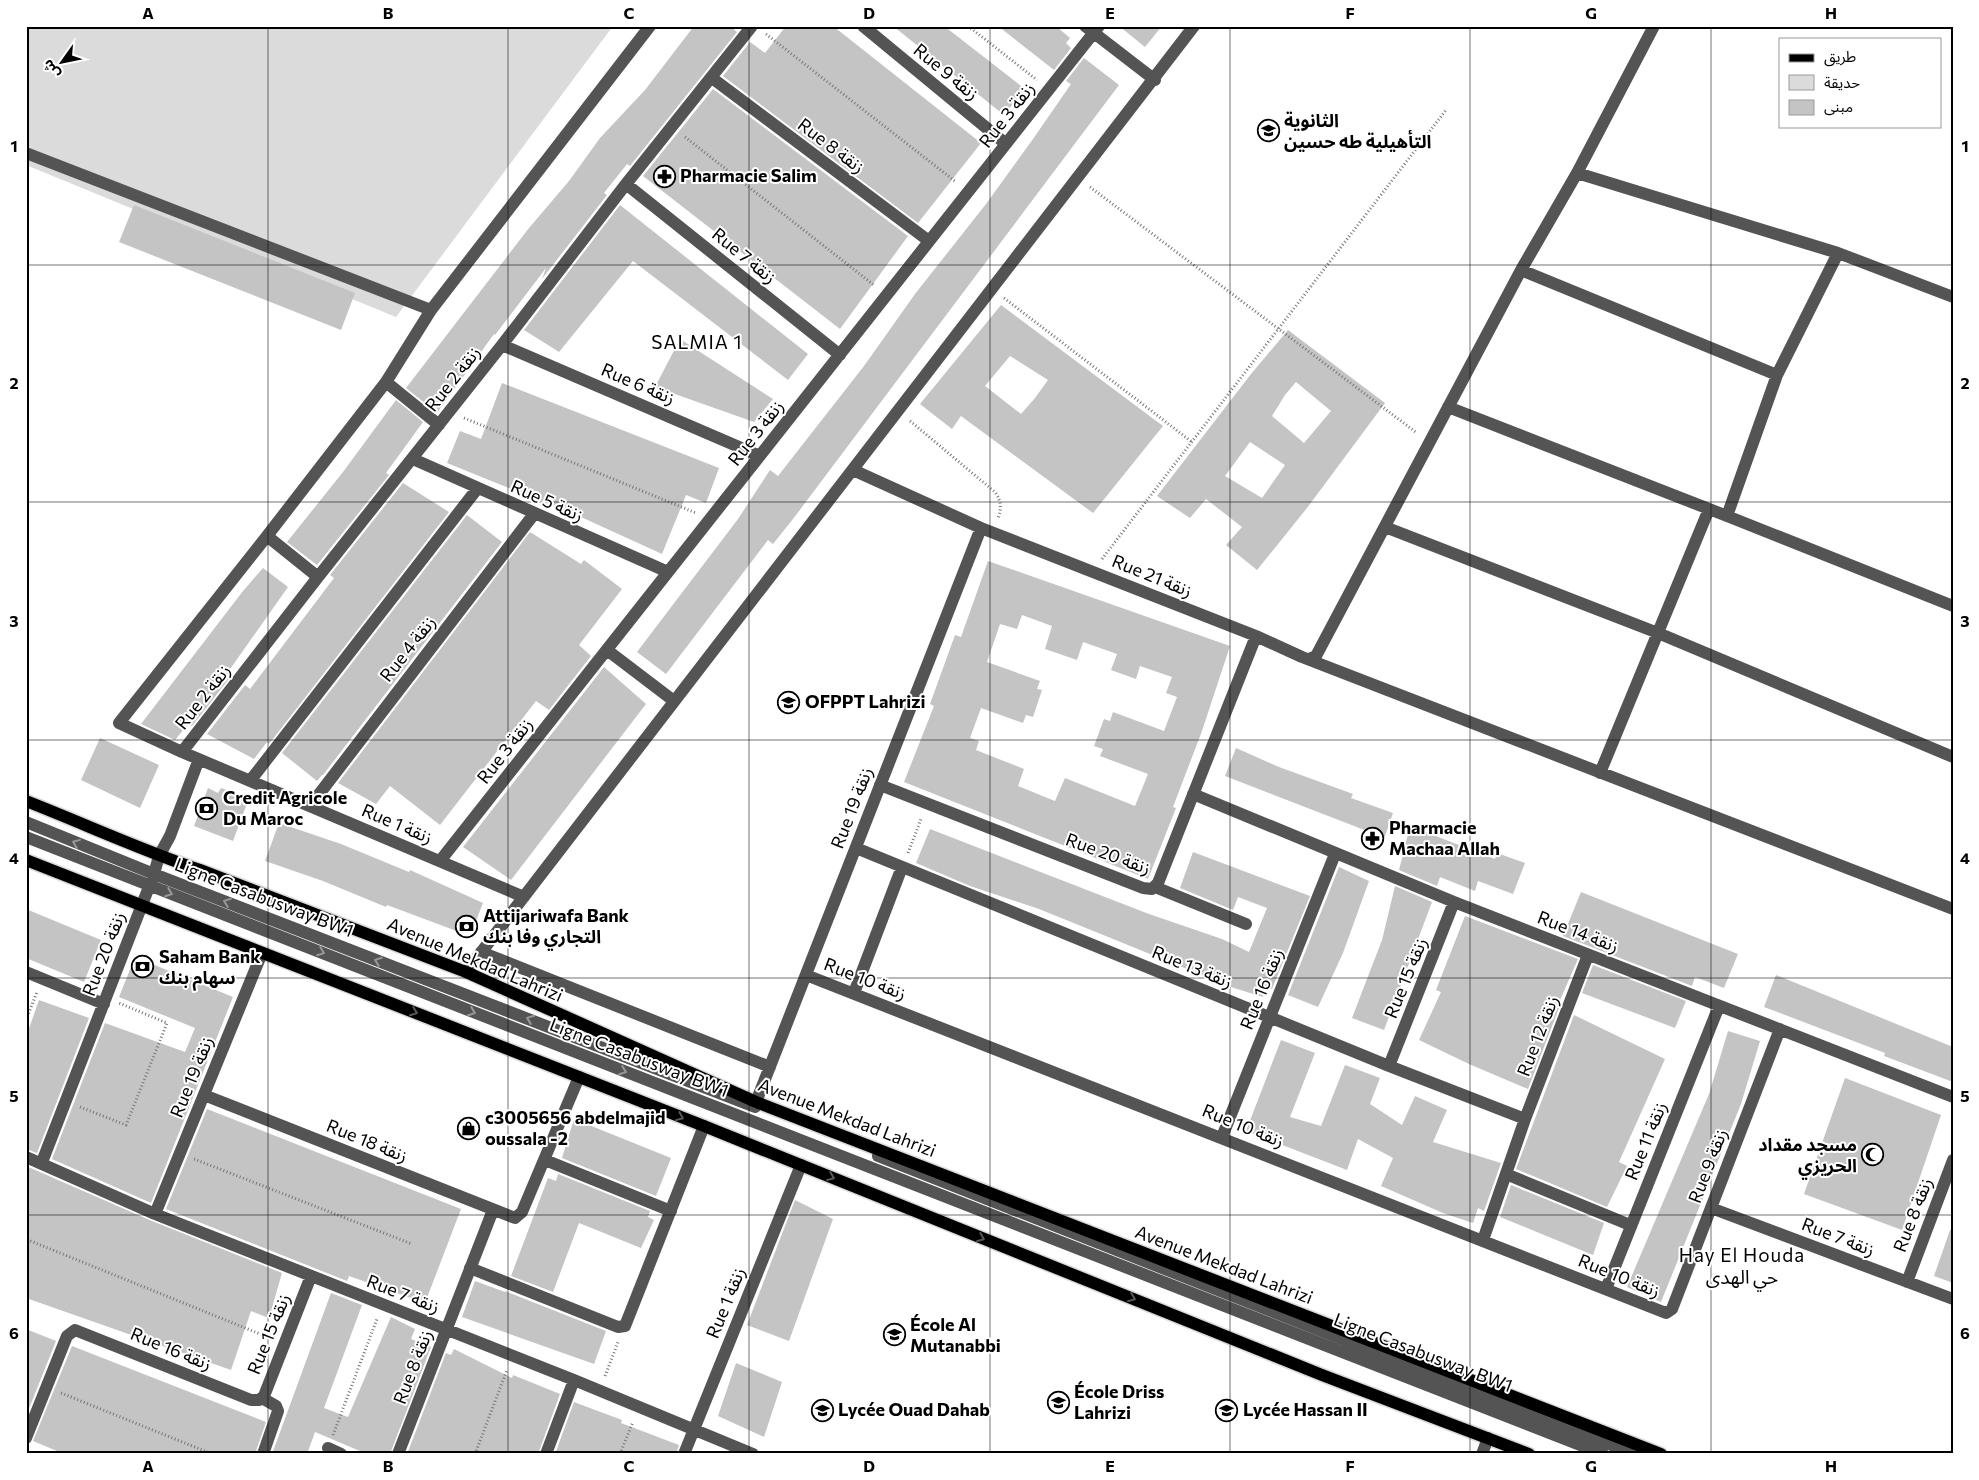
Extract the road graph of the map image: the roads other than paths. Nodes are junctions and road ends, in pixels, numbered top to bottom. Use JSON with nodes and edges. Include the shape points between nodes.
{"nodes":[{"id":1,"x":650,"y":26,"type":"edge"},
{"id":2,"x":752,"y":26,"type":"edge"},
{"id":3,"x":863,"y":26,"type":"edge"},
{"id":4,"x":1194,"y":26,"type":"edge"},
{"id":5,"x":1654,"y":26,"type":"edge"},
{"id":6,"x":1093,"y":28,"type":"edge"},
{"id":7,"x":712,"y":78,"type":"junction"},
{"id":8,"x":1154,"y":80,"type":"junction"},
{"id":9,"x":1006,"y":144,"type":"junction"},
{"id":10,"x":26,"y":153,"type":"edge"},
{"id":11,"x":1577,"y":173,"type":"junction"},
{"id":12,"x":626,"y":184,"type":"junction"},
{"id":13,"x":930,"y":241,"type":"junction"},
{"id":14,"x":1838,"y":254,"type":"junction"},
{"id":15,"x":1521,"y":270,"type":"junction"},
{"id":16,"x":1953,"y":297,"type":"edge"},
{"id":17,"x":431,"y":310,"type":"junction"},
{"id":18,"x":502,"y":345,"type":"junction"},
{"id":19,"x":840,"y":355,"type":"junction"},
{"id":20,"x":1777,"y":376,"type":"junction"},
{"id":21,"x":386,"y":382,"type":"junction"},
{"id":22,"x":1448,"y":407,"type":"junction"},
{"id":23,"x":439,"y":425,"type":"junction"},
{"id":24,"x":760,"y":456,"type":"junction"},
{"id":25,"x":413,"y":459,"type":"junction"},
{"id":26,"x":853,"y":470,"type":"junction"},
{"id":27,"x":477,"y":489,"type":"junction"},
{"id":28,"x":1709,"y":509,"type":"junction"},
{"id":29,"x":534,"y":514,"type":"junction"},
{"id":30,"x":1727,"y":516,"type":"junction"},
{"id":31,"x":1385,"y":527,"type":"junction"},
{"id":32,"x":986,"y":529,"type":"junction"},
{"id":33,"x":267,"y":536,"type":"junction"},
{"id":34,"x":668,"y":572,"type":"junction"},
{"id":35,"x":318,"y":577,"type":"junction"},
{"id":36,"x":1953,"y":606,"type":"edge"},
{"id":37,"x":1658,"y":633,"type":"junction"},
{"id":38,"x":1256,"y":636,"type":"junction"},
{"id":39,"x":607,"y":650,"type":"junction"},
{"id":40,"x":1309,"y":658,"type":"junction"},
{"id":41,"x":674,"y":701,"type":"junction"},
{"id":42,"x":182,"y":752,"type":"junction"},
{"id":43,"x":1953,"y":757,"type":"edge"},
{"id":44,"x":199,"y":759,"type":"junction"},
{"id":45,"x":1600,"y":773,"type":"junction"},
{"id":46,"x":250,"y":781,"type":"junction"},
{"id":47,"x":880,"y":785,"type":"junction"},
{"id":48,"x":1193,"y":794,"type":"junction"},
{"id":49,"x":26,"y":801,"type":"edge"},
{"id":50,"x":310,"y":806,"type":"junction"},
{"id":51,"x":26,"y":822,"type":"edge"},
{"id":52,"x":26,"y":837,"type":"edge"},
{"id":53,"x":856,"y":848,"type":"junction"},
{"id":54,"x":1335,"y":854,"type":"junction"},
{"id":55,"x":159,"y":856,"type":"junction"},
{"id":56,"x":26,"y":860,"type":"edge"},
{"id":57,"x":440,"y":861,"type":"junction"},
{"id":58,"x":902,"y":867,"type":"junction"},
{"id":59,"x":152,"y":880,"type":"junction"},
{"id":60,"x":1155,"y":887,"type":"junction"},
{"id":61,"x":524,"y":896,"type":"junction"},
{"id":62,"x":1454,"y":902,"type":"junction"},
{"id":63,"x":143,"y":905,"type":"junction"},
{"id":64,"x":1953,"y":909,"type":"edge"},
{"id":65,"x":1246,"y":924,"type":"dead end"},
{"id":66,"x":481,"y":952,"type":"junction"},
{"id":67,"x":262,"y":953,"type":"junction"},
{"id":68,"x":1588,"y":955,"type":"junction"},
{"id":69,"x":26,"y":972,"type":"edge"},
{"id":70,"x":466,"y":972,"type":"junction"},
{"id":71,"x":806,"y":975,"type":"junction"},
{"id":72,"x":854,"y":994,"type":"junction"},
{"id":73,"x":105,"y":1001,"type":"junction"},
{"id":74,"x":1719,"y":1006,"type":"junction"},
{"id":75,"x":1270,"y":1017,"type":"junction"},
{"id":76,"x":1780,"y":1029,"type":"junction"},
{"id":77,"x":1389,"y":1066,"type":"junction"},
{"id":78,"x":770,"y":1067,"type":"junction"},
{"id":79,"x":579,"y":1076,"type":"junction"},
{"id":80,"x":204,"y":1095,"type":"junction"},
{"id":81,"x":1953,"y":1098,"type":"edge"},
{"id":82,"x":756,"y":1102,"type":"junction"},
{"id":83,"x":1520,"y":1118,"type":"junction"},
{"id":84,"x":704,"y":1126,"type":"junction"},
{"id":85,"x":1222,"y":1137,"type":"junction"},
{"id":86,"x":26,"y":1156,"type":"edge"},
{"id":87,"x":545,"y":1160,"type":"junction"},
{"id":88,"x":1953,"y":1160,"type":"edge"},
{"id":89,"x":42,"y":1162,"type":"junction"},
{"id":90,"x":800,"y":1165,"type":"junction"},
{"id":91,"x":1506,"y":1174,"type":"junction"},
{"id":92,"x":1711,"y":1208,"type":"junction"},
{"id":93,"x":493,"y":1210,"type":"junction"},
{"id":94,"x":671,"y":1211,"type":"junction"},
{"id":95,"x":155,"y":1214,"type":"junction"},
{"id":96,"x":1630,"y":1225,"type":"junction"},
{"id":97,"x":1483,"y":1240,"type":"junction"},
{"id":98,"x":470,"y":1268,"type":"junction"},
{"id":99,"x":311,"y":1276,"type":"junction"},
{"id":100,"x":1907,"y":1282,"type":"junction"},
{"id":101,"x":1606,"y":1289,"type":"junction"},
{"id":102,"x":1953,"y":1299,"type":"edge"},
{"id":103,"x":1666,"y":1313,"type":"joint"},
{"id":104,"x":446,"y":1329,"type":"junction"},
{"id":105,"x":574,"y":1380,"type":"junction"},
{"id":106,"x":259,"y":1399,"type":"junction"},
{"id":107,"x":694,"y":1428,"type":"junction"},
{"id":108,"x":26,"y":1438,"type":"edge"},
{"id":109,"x":1488,"y":1438,"type":"junction"},
{"id":110,"x":328,"y":1448,"type":"road end"},
{"id":111,"x":263,"y":1454,"type":"edge"},
{"id":112,"x":341,"y":1454,"type":"edge"},
{"id":113,"x":398,"y":1454,"type":"edge"},
{"id":114,"x":546,"y":1454,"type":"edge"},
{"id":115,"x":684,"y":1454,"type":"edge"},
{"id":116,"x":753,"y":1454,"type":"edge"},
{"id":117,"x":1482,"y":1454,"type":"edge"},
{"id":118,"x":1529,"y":1454,"type":"edge"},
{"id":119,"x":1603,"y":1454,"type":"edge"},
{"id":120,"x":1634,"y":1454,"type":"edge"},
{"id":121,"x":1661,"y":1454,"type":"edge"}],
"edges":[{"from":1,"to":17,"type":"street"},
{"from":2,"to":7,"type":"street","name":"Rue 2 زنقة"},
{"from":3,"to":9,"type":"street","name":"Rue 9 زنقة"},
{"from":4,"to":8,"type":"street"},
{"from":5,"to":11,"type":"street"},
{"from":6,"to":8,"type":"street"},
{"from":6,"to":9,"type":"street","name":"Rue 3 زنقة"},
{"from":7,"to":12,"type":"street","name":"Rue 2 زنقة"},
{"from":7,"to":13,"type":"street","name":"Rue 8 زنقة"},
{"from":8,"to":26,"type":"street"},
{"from":9,"to":13,"type":"street","name":"Rue 3 زنقة"},
{"from":10,"to":17,"type":"street"},
{"from":11,"to":14,"type":"street"},
{"from":11,"to":15,"type":"street"},
{"from":12,"to":18,"type":"street","name":"Rue 2 زنقة"},
{"from":12,"to":19,"type":"street","name":"Rue 7 زنقة"},
{"from":13,"to":19,"type":"street","name":"Rue 3 زنقة"},
{"from":14,"to":16,"type":"street"},
{"from":14,"to":20,"type":"street"},
{"from":15,"to":20,"type":"street"},
{"from":15,"to":22,"type":"street"},
{"from":17,"to":21,"type":"street"},
{"from":18,"to":23,"type":"street","name":"Rue 2 زنقة"},
{"from":18,"to":24,"type":"street","name":"Rue 6 زنقة"},
{"from":19,"to":24,"type":"street","name":"Rue 3 زنقة"},
{"from":20,"to":30,"type":"street"},
{"from":21,"to":23,"type":"street"},
{"from":21,"to":33,"type":"street"},
{"from":22,"to":28,"type":"street"},
{"from":22,"to":31,"type":"street"},
{"from":23,"to":25,"type":"street","name":"Rue 2 زنقة"},
{"from":24,"to":34,"type":"street","name":"Rue 3 زنقة"},
{"from":25,"to":27,"type":"street","name":"Rue 5 زنقة"},
{"from":25,"to":35,"type":"street","name":"Rue 2 زنقة"},
{"from":26,"to":32,"type":"street","name":"Rue 21 زنقة"},
{"from":26,"to":41,"type":"street"},
{"from":27,"to":29,"type":"street","name":"Rue 5 زنقة"},
{"from":27,"to":46,"type":"street"},
{"from":28,"to":30,"type":"street"},
{"from":28,"to":37,"type":"street"},
{"from":29,"to":34,"type":"street","name":"Rue 5 زنقة"},
{"from":29,"to":50,"type":"street","name":"Rue 4 زنقة"},
{"from":30,"to":36,"type":"street"},
{"from":31,"to":37,"type":"street"},
{"from":31,"to":40,"type":"street","via":[[1316,656]]},
{"from":32,"to":38,"type":"street","name":"Rue 21 زنقة"},
{"from":32,"to":47,"type":"street","name":"Rue 19 زنقة"},
{"from":33,"to":35,"type":"street"},
{"from":33,"to":42,"type":"street","name":"Rue 1 زنقة","via":[[120,723]]},
{"from":34,"to":39,"type":"street","name":"Rue 3 زنقة"},
{"from":35,"to":42,"type":"street","name":"Rue 2 زنقة"},
{"from":37,"to":43,"type":"street"},
{"from":37,"to":45,"type":"street"},
{"from":38,"to":40,"type":"street","name":"Rue 21 زنقة"},
{"from":38,"to":48,"type":"street","name":"Rue 20 زنقة"},
{"from":39,"to":41,"type":"street"},
{"from":39,"to":57,"type":"street","name":"Rue 3 زنقة"},
{"from":40,"to":45,"type":"street","name":"Rue 21 زنقة"},
{"from":41,"to":61,"type":"street"},
{"from":42,"to":44,"type":"street","name":"Rue 1 زنقة"},
{"from":44,"to":46,"type":"street","name":"Rue 1 زنقة"},
{"from":44,"to":55,"type":"street","name":"Rue 20 زنقة","via":[[170,836]]},
{"from":45,"to":64,"type":"street","name":"Rue 21 زنقة"},
{"from":46,"to":50,"type":"street","name":"Rue 1 زنقة"},
{"from":47,"to":53,"type":"street","name":"Rue 19 زنقة"},
{"from":47,"to":60,"type":"street","name":"Rue 20 زنقة","via":[[1143,888]]},
{"from":48,"to":54,"type":"street","name":"Rue 14 زنقة"},
{"from":48,"to":60,"type":"street","name":"Rue 20 زنقة"},
{"from":49,"to":55,"type":"main road","name":"Avenue Mekdad Lahrizi"},
{"from":50,"to":57,"type":"street","name":"Rue 1 زنقة"},
{"from":59,"to":51,"type":"street","name":"Ligne Casabusway BW1","one_way":true},
{"from":52,"to":59,"type":"street","name":"Ligne Casabusway BW1"},
{"from":53,"to":58,"type":"street","name":"Rue 13 زنقة"},
{"from":53,"to":71,"type":"street","name":"Rue 19 زنقة"},
{"from":54,"to":62,"type":"street","name":"Rue 14 زنقة"},
{"from":54,"to":75,"type":"street","name":"Rue 16 زنقة"},
{"from":55,"to":59,"type":"street","name":"Rue 20 زنقة"},
{"from":55,"to":70,"type":"main road","name":"Avenue Mekdad Lahrizi"},
{"from":56,"to":63,"type":"main road"},
{"from":57,"to":61,"type":"street","name":"Rue 1 زنقة"},
{"from":58,"to":72,"type":"street"},
{"from":58,"to":75,"type":"street","name":"Rue 13 زنقة"},
{"from":59,"to":63,"type":"street","name":"Rue 20 زنقة"},
{"from":59,"to":119,"type":"street","name":"Ligne Casabusway BW1","one_way":true},
{"from":120,"to":59,"type":"street","name":"Ligne Casabusway BW1","one_way":true,"via":[[521,1016]]},
{"from":60,"to":65,"type":"street"},
{"from":61,"to":66,"type":"street"},
{"from":62,"to":68,"type":"street","name":"Rue 14 زنقة"},
{"from":62,"to":77,"type":"street","name":"Rue 15 زنقة"},
{"from":63,"to":67,"type":"main road"},
{"from":63,"to":73,"type":"street","name":"Rue 20 زنقة"},
{"from":66,"to":70,"type":"street"},
{"from":66,"to":78,"type":"street"},
{"from":67,"to":79,"type":"main road","one_way":true},
{"from":67,"to":80,"type":"street","name":"Rue 19 زنقة"},
{"from":68,"to":74,"type":"street","name":"Rue 14 زنقة"},
{"from":68,"to":83,"type":"street","name":"Rue 12 زنقة"},
{"from":69,"to":73,"type":"street"},
{"from":70,"to":82,"type":"main road","name":"Avenue Mekdad Lahrizi"},
{"from":71,"to":72,"type":"street","name":"Rue 10 زنقة"},
{"from":71,"to":78,"type":"street","name":"Rue 19 زنقة"},
{"from":72,"to":85,"type":"street","name":"Rue 10 زنقة"},
{"from":73,"to":89,"type":"street","name":"Rue 20 زنقة"},
{"from":74,"to":76,"type":"street","name":"Rue 14 زنقة"},
{"from":74,"to":96,"type":"street","name":"Rue 11 زنقة"},
{"from":75,"to":77,"type":"street","name":"Rue 13 زنقة"},
{"from":75,"to":85,"type":"street","name":"Rue 16 زنقة"},
{"from":76,"to":81,"type":"street","name":"Rue 14 زنقة"},
{"from":76,"to":92,"type":"street","name":"Rue 9 زنقة"},
{"from":77,"to":83,"type":"street","name":"Rue 13 زنقة"},
{"from":78,"to":82,"type":"street","name":"Rue 19 زنقة"},
{"from":79,"to":84,"type":"main road","one_way":true},
{"from":79,"to":87,"type":"street"},
{"from":80,"to":93,"type":"street","name":"Rue 18 زنقة"},
{"from":80,"to":95,"type":"street","name":"Rue 19 زنقة"},
{"from":82,"to":121,"type":"main road","name":"Avenue Mekdad Lahrizi"},
{"from":83,"to":91,"type":"street","name":"Rue 12 زنقة"},
{"from":84,"to":90,"type":"main road"},
{"from":84,"to":94,"type":"street"},
{"from":85,"to":97,"type":"street","name":"Rue 10 زنقة"},
{"from":86,"to":89,"type":"street","name":"Rue 7 زنقة"},
{"from":87,"to":93,"type":"street","name":"Rue 18 زنقة","via":[[517,1217],[511,1218]]},
{"from":87,"to":94,"type":"street"},
{"from":88,"to":100,"type":"street","name":"Rue 8 زنقة"},
{"from":89,"to":95,"type":"street","name":"Rue 7 زنقة"},
{"from":90,"to":107,"type":"street","name":"Rue 1 زنقة"},
{"from":90,"to":109,"type":"main road","one_way":true},
{"from":91,"to":96,"type":"street"},
{"from":91,"to":97,"type":"street","name":"Rue 12 زنقة"},
{"from":92,"to":100,"type":"street","name":"Rue 7 زنقة"},
{"from":92,"to":103,"type":"street","name":"Rue 9 زنقة","via":[[1672,1309]]},
{"from":93,"to":98,"type":"street","name":"Rue 8 زنقة"},
{"from":94,"to":98,"type":"street","via":[[627,1324],[623,1327]]},
{"from":95,"to":99,"type":"street","name":"Rue 7 زنقة"},
{"from":96,"to":101,"type":"street","name":"Rue 11 زنقة"},
{"from":97,"to":101,"type":"street","name":"Rue 10 زنقة"},
{"from":98,"to":104,"type":"street","name":"Rue 8 زنقة"},
{"from":99,"to":104,"type":"street","name":"Rue 7 زنقة"},
{"from":99,"to":106,"type":"street","name":"Rue 15 زنقة"},
{"from":100,"to":102,"type":"street","name":"Rue 7 زنقة"},
{"from":101,"to":103,"type":"street","name":"Rue 10 زنقة"},
{"from":104,"to":105,"type":"street","name":"Rue 7 زنقة"},
{"from":104,"to":113,"type":"street","name":"Rue 8 زنقة"},
{"from":105,"to":107,"type":"street","name":"Rue 7 زنقة"},
{"from":105,"to":114,"type":"street"},
{"from":106,"to":108,"type":"street","name":"Rue 16 زنقة","via":[[251,1400],[80,1330],[72,1331],[67,1336]]},
{"from":106,"to":111,"type":"street","via":[[276,1406],[278,1411]]},
{"from":107,"to":115,"type":"street","name":"Rue 1 زنقة"},
{"from":107,"to":116,"type":"street","name":"Rue 7 زنقة"},
{"from":109,"to":117,"type":"street"},
{"from":109,"to":118,"type":"main road"},
{"from":110,"to":112,"type":"street"}]}
